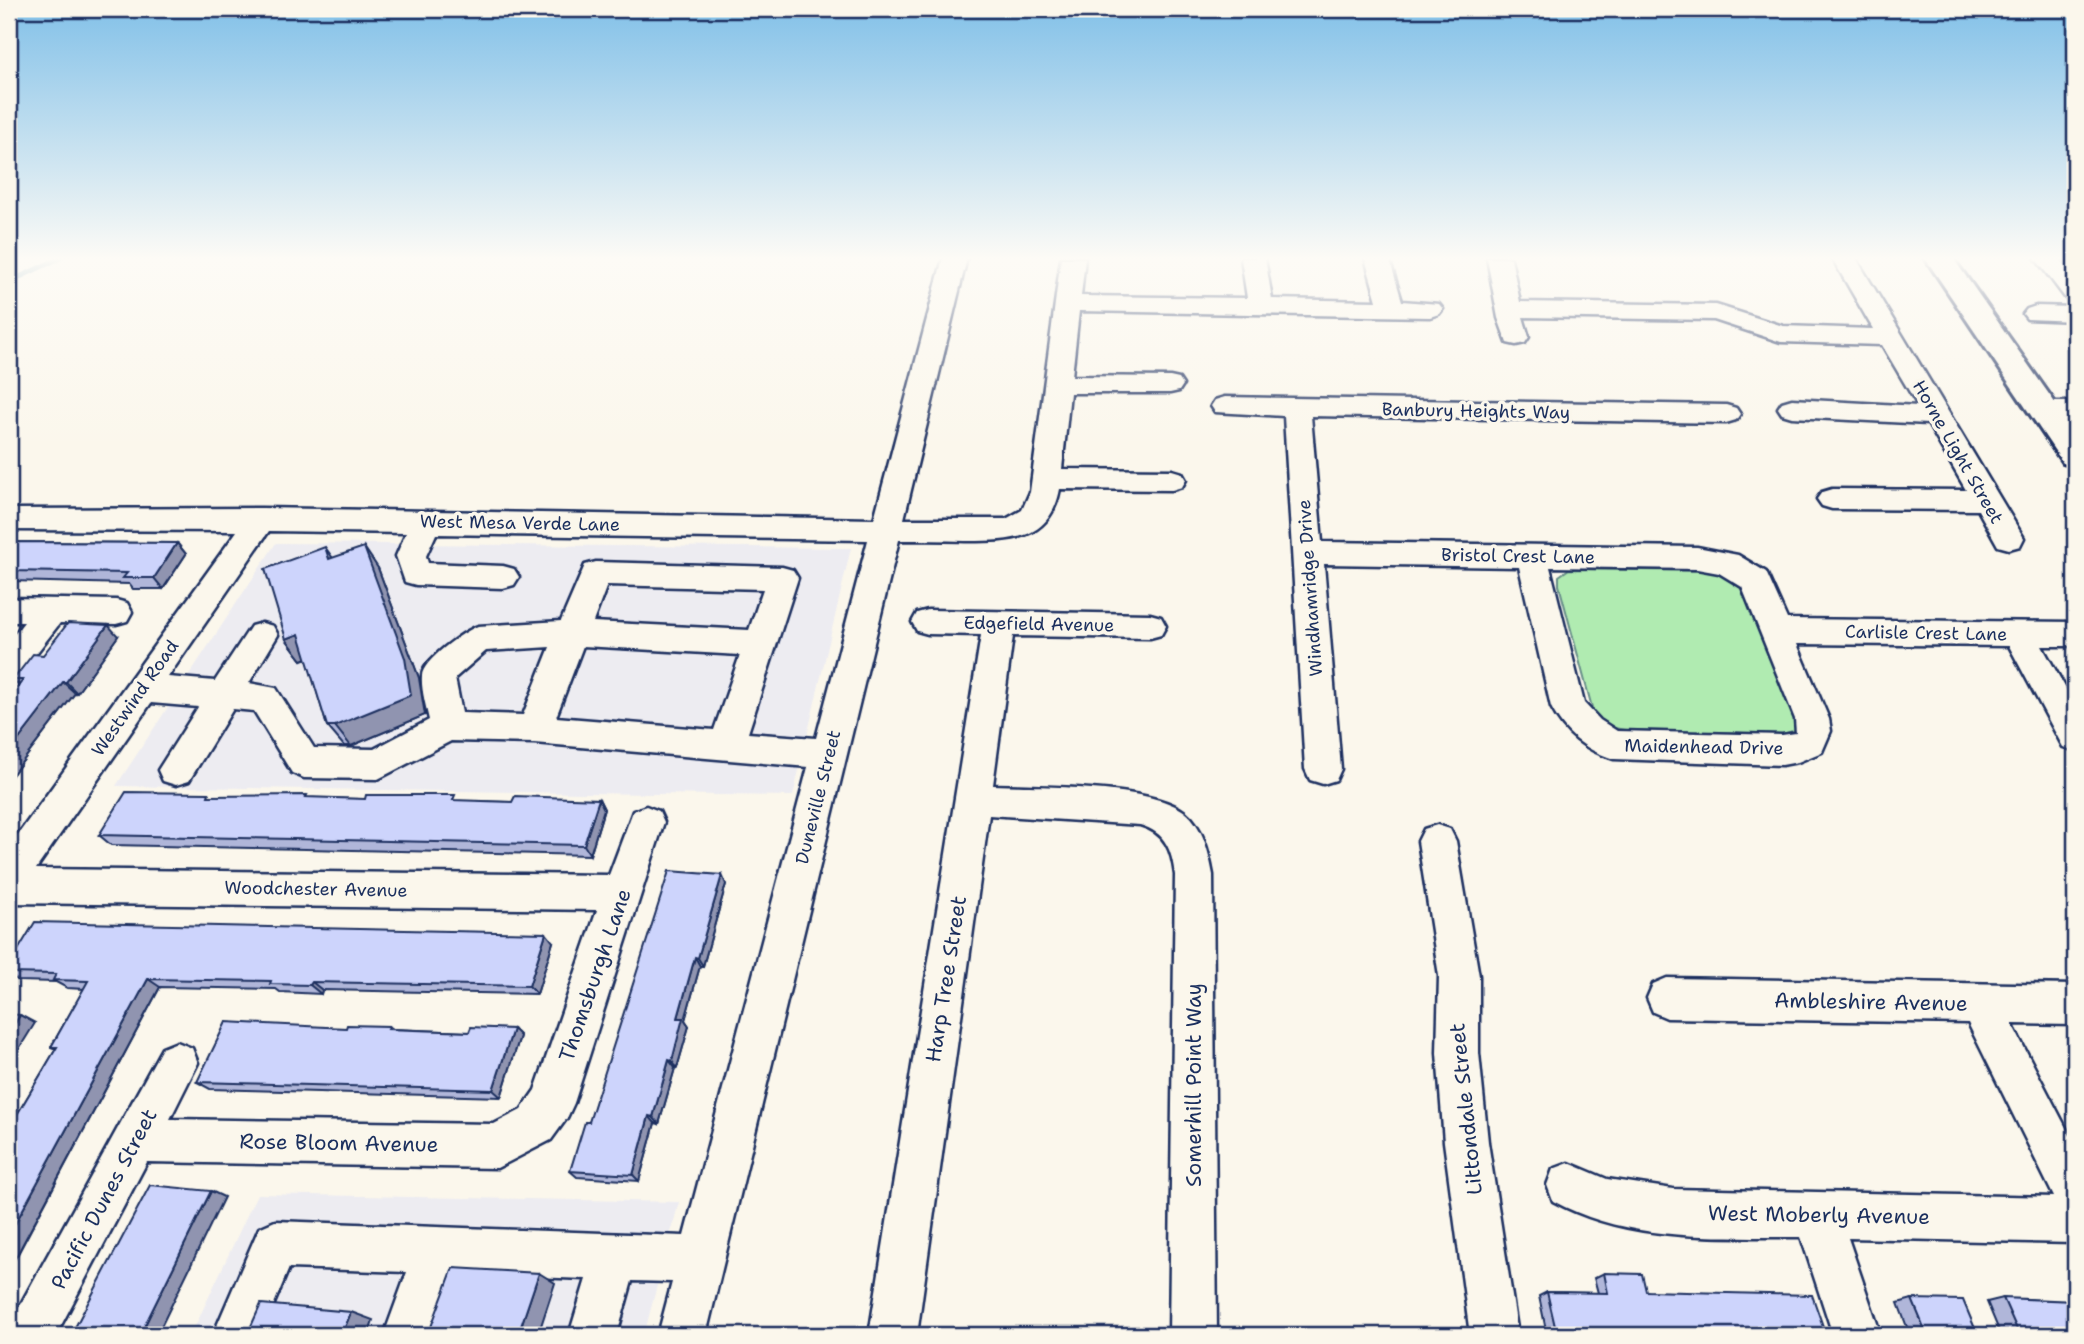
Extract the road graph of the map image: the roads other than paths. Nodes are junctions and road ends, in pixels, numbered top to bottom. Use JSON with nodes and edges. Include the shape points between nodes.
{"nodes":[{"id":1,"x":939,"y":321,"type":"edge"},
{"id":2,"x":1066,"y":321,"type":"edge"},
{"id":3,"x":1512,"y":321,"type":"edge"},
{"id":4,"x":1740,"y":321,"type":"edge"},
{"id":5,"x":1881,"y":321,"type":"edge"},
{"id":6,"x":1982,"y":321,"type":"edge"},
{"id":7,"x":1516,"y":337,"type":"dead end"},
{"id":8,"x":1891,"y":337,"type":"junction"},
{"id":9,"x":1058,"y":384,"type":"junction"},
{"id":10,"x":1170,"y":385,"type":"dead end"},
{"id":11,"x":1225,"y":406,"type":"dead end"},
{"id":12,"x":1297,"y":407,"type":"junction"},
{"id":13,"x":1792,"y":408,"type":"dead end"},
{"id":14,"x":2045,"y":411,"type":"junction"},
{"id":15,"x":2075,"y":411,"type":"edge"},
{"id":16,"x":1726,"y":414,"type":"dead end"},
{"id":17,"x":1937,"y":416,"type":"junction"},
{"id":18,"x":2075,"y":455,"type":"edge"},
{"id":19,"x":1046,"y":479,"type":"junction"},
{"id":20,"x":1172,"y":480,"type":"dead end"},
{"id":21,"x":1832,"y":499,"type":"dead end"},
{"id":22,"x":1986,"y":500,"type":"junction"},
{"id":23,"x":9,"y":519,"type":"edge"},
{"id":24,"x":262,"y":519,"type":"junction"},
{"id":25,"x":425,"y":522,"type":"junction"},
{"id":26,"x":885,"y":530,"type":"junction"},
{"id":27,"x":2009,"y":538,"type":"dead end"},
{"id":28,"x":1307,"y":553,"type":"junction"},
{"id":29,"x":1532,"y":556,"type":"junction"},
{"id":30,"x":1727,"y":564,"type":"joint"},
{"id":31,"x":503,"y":577,"type":"dead end"},
{"id":32,"x":9,"y":611,"type":"edge"},
{"id":33,"x":51,"y":611,"type":"junction"},
{"id":34,"x":116,"y":612,"type":"dead end"},
{"id":35,"x":928,"y":622,"type":"dead end"},
{"id":36,"x":999,"y":624,"type":"junction"},
{"id":37,"x":1150,"y":626,"type":"dead end"},
{"id":38,"x":1776,"y":631,"type":"junction"},
{"id":39,"x":573,"y":633,"type":"junction"},
{"id":40,"x":2019,"y":634,"type":"junction"},
{"id":41,"x":2075,"y":634,"type":"edge"},
{"id":42,"x":262,"y":635,"type":"dead end"},
{"id":43,"x":760,"y":643,"type":"junction"},
{"id":44,"x":9,"y":664,"type":"edge"},
{"id":45,"x":142,"y":689,"type":"junction"},
{"id":46,"x":223,"y":695,"type":"junction"},
{"id":47,"x":447,"y":727,"type":"junction"},
{"id":48,"x":534,"y":729,"type":"junction"},
{"id":49,"x":2075,"y":737,"type":"edge"},
{"id":50,"x":726,"y":747,"type":"junction"},
{"id":51,"x":829,"y":754,"type":"junction"},
{"id":52,"x":1322,"y":769,"type":"dead end"},
{"id":53,"x":176,"y":770,"type":"dead end"},
{"id":54,"x":973,"y":799,"type":"junction"},
{"id":55,"x":646,"y":822,"type":"dead end"},
{"id":56,"x":1437,"y":841,"type":"dead end"},
{"id":57,"x":9,"y":877,"type":"edge"},
{"id":58,"x":9,"y":886,"type":"edge"},
{"id":59,"x":623,"y":893,"type":"junction"},
{"id":60,"x":1667,"y":998,"type":"dead end"},
{"id":61,"x":1979,"y":1003,"type":"junction"},
{"id":62,"x":2075,"y":1005,"type":"edge"},
{"id":63,"x":177,"y":1063,"type":"dead end"},
{"id":64,"x":536,"y":1125,"type":"joint"},
{"id":65,"x":136,"y":1140,"type":"junction"},
{"id":66,"x":1569,"y":1185,"type":"dead end"},
{"id":67,"x":2075,"y":1191,"type":"edge"},
{"id":68,"x":1817,"y":1215,"type":"junction"},
{"id":69,"x":2075,"y":1220,"type":"edge"},
{"id":70,"x":439,"y":1250,"type":"junction"},
{"id":71,"x":616,"y":1256,"type":"junction"},
{"id":72,"x":700,"y":1260,"type":"junction"},
{"id":73,"x":30,"y":1335,"type":"edge"},
{"id":74,"x":237,"y":1335,"type":"edge"},
{"id":75,"x":408,"y":1335,"type":"edge"},
{"id":76,"x":593,"y":1335,"type":"edge"},
{"id":77,"x":682,"y":1335,"type":"edge"},
{"id":78,"x":893,"y":1335,"type":"edge"},
{"id":79,"x":1193,"y":1335,"type":"edge"},
{"id":80,"x":1494,"y":1335,"type":"edge"},
{"id":81,"x":1857,"y":1335,"type":"edge"}],
"edges":[{"from":1,"to":26,"type":"street","name":"Duneville Street"},
{"from":2,"to":9,"type":"street"},
{"from":3,"to":7,"type":"street"},
{"from":4,"to":8,"type":"street","via":[[1781,334]]},
{"from":5,"to":8,"type":"street","name":"Horne Light Street"},
{"from":6,"to":14,"type":"main road"},
{"from":8,"to":17,"type":"street","name":"Horne Light Street"},
{"from":9,"to":10,"type":"street"},
{"from":9,"to":19,"type":"street"},
{"from":11,"to":12,"type":"street","name":"Banbury Heights Way"},
{"from":12,"to":16,"type":"street","name":"Banbury Heights Way"},
{"from":12,"to":28,"type":"street","name":"Windhamridge Drive"},
{"from":13,"to":17,"type":"street"},
{"from":14,"to":15,"type":"street"},
{"from":14,"to":18,"type":"main road"},
{"from":17,"to":22,"type":"street","name":"Horne Light Street"},
{"from":19,"to":20,"type":"street"},
{"from":19,"to":26,"type":"street","name":"West Mesa Verde Lane","via":[[1041,506],[1030,522],[1006,530]]},
{"from":21,"to":22,"type":"street"},
{"from":22,"to":27,"type":"street","name":"Horne Light Street"},
{"from":23,"to":24,"type":"street","name":"West Mesa Verde Lane"},
{"from":24,"to":25,"type":"street","name":"West Mesa Verde Lane"},
{"from":24,"to":45,"type":"street","name":"Westwind Road"},
{"from":25,"to":26,"type":"street","name":"West Mesa Verde Lane"},
{"from":25,"to":31,"type":"street","via":[[411,556],[416,574]]},
{"from":26,"to":51,"type":"street","name":"Duneville Street"},
{"from":28,"to":29,"type":"street","name":"Bristol Crest Lane"},
{"from":28,"to":52,"type":"street","name":"Windhamridge Drive"},
{"from":29,"to":30,"type":"street","name":"Bristol Crest Lane","via":[[1697,558]]},
{"from":29,"to":38,"type":"street","name":"Maidenhead Drive","via":[[1568,707],[1577,721],[1614,745],[1782,750],[1810,742],[1812,719]]},
{"from":30,"to":38,"type":"street","via":[[1755,580]]},
{"from":32,"to":33,"type":"street"},
{"from":33,"to":34,"type":"street"},
{"from":33,"to":44,"type":"street"},
{"from":35,"to":36,"type":"street","name":"Edgefield Avenue"},
{"from":36,"to":37,"type":"street","name":"Edgefield Avenue"},
{"from":36,"to":54,"type":"street","name":"Harp Tree Street"},
{"from":38,"to":40,"type":"street","name":"Carlisle Crest Lane"},
{"from":39,"to":43,"type":"street"},
{"from":39,"to":43,"type":"street","via":[[596,573],[782,578]]},
{"from":39,"to":47,"type":"street","via":[[478,639],[438,674]]},
{"from":39,"to":48,"type":"street"},
{"from":40,"to":41,"type":"street","name":"Carlisle Crest Lane"},
{"from":40,"to":49,"type":"street"},
{"from":42,"to":46,"type":"street"},
{"from":43,"to":50,"type":"street"},
{"from":45,"to":46,"type":"street"},
{"from":45,"to":57,"type":"street","name":"Westwind Road"},
{"from":46,"to":47,"type":"street","via":[[264,698],[304,763],[378,764]]},
{"from":46,"to":53,"type":"street"},
{"from":47,"to":48,"type":"street"},
{"from":48,"to":50,"type":"street"},
{"from":50,"to":51,"type":"street"},
{"from":51,"to":72,"type":"street","name":"Duneville Street"},
{"from":54,"to":78,"type":"street","name":"Harp Tree Street"},
{"from":54,"to":79,"type":"street","name":"Somerhill Point Way","via":[[1140,809],[1159,813],[1185,835],[1194,876]]},
{"from":55,"to":59,"type":"street","name":"Thomsburgh Lane"},
{"from":56,"to":80,"type":"street","name":"Littondale Street","via":[[1459,976],[1462,1104]]},
{"from":58,"to":59,"type":"street","name":"Woodchester Avenue"},
{"from":59,"to":64,"type":"street","name":"Thomsburgh Lane","via":[[552,1103]]},
{"from":60,"to":61,"type":"street","name":"Ambleshire Avenue"},
{"from":61,"to":62,"type":"street","name":"Ambleshire Avenue"},
{"from":61,"to":67,"type":"street"},
{"from":63,"to":65,"type":"street","name":"Pacific Dunes Street"},
{"from":64,"to":65,"type":"street","name":"Rose Bloom Avenue","via":[[497,1146]]},
{"from":65,"to":73,"type":"street","name":"Pacific Dunes Street"},
{"from":66,"to":68,"type":"street","name":"West Moberly Avenue","via":[[1590,1198],[1624,1207]]},
{"from":68,"to":69,"type":"street","name":"West Moberly Avenue"},
{"from":68,"to":81,"type":"street"},
{"from":70,"to":71,"type":"street"},
{"from":70,"to":74,"type":"street","via":[[275,1244]]},
{"from":70,"to":75,"type":"street"},
{"from":71,"to":72,"type":"street"},
{"from":71,"to":76,"type":"street"},
{"from":72,"to":77,"type":"street","name":"Duneville Street"}]}
